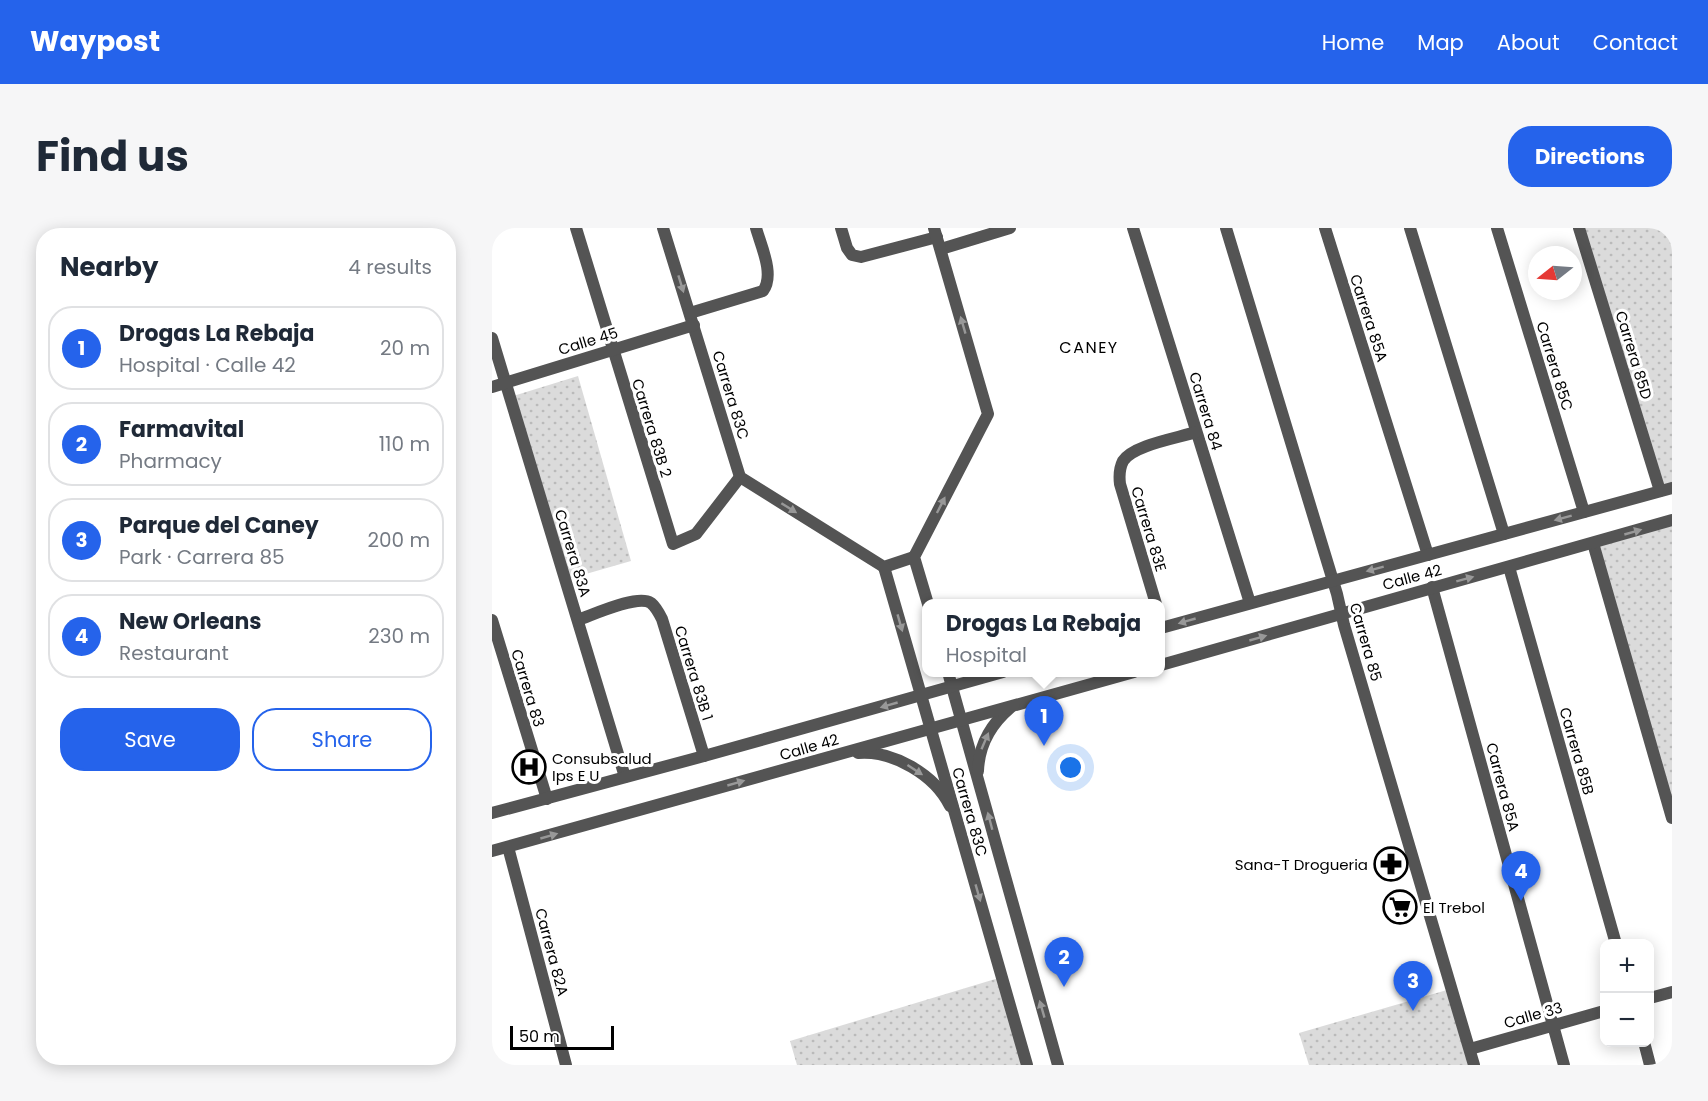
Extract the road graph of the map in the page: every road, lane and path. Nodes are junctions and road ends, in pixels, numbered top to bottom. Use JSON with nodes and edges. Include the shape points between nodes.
{"nodes":[{"id":1,"x":576,"y":228,"type":"edge"},
{"id":2,"x":663,"y":228,"type":"edge"},
{"id":3,"x":756,"y":228,"type":"edge"},
{"id":4,"x":842,"y":228,"type":"edge"},
{"id":5,"x":1010,"y":228,"type":"edge"},
{"id":6,"x":1133,"y":228,"type":"edge"},
{"id":7,"x":1226,"y":228,"type":"edge"},
{"id":8,"x":1325,"y":228,"type":"edge"},
{"id":9,"x":1410,"y":228,"type":"edge"},
{"id":10,"x":1497,"y":228,"type":"edge"},
{"id":11,"x":1579,"y":228,"type":"edge"},
{"id":12,"x":936,"y":232,"type":"edge"},
{"id":13,"x":941,"y":249,"type":"junction"},
{"id":14,"x":692,"y":319,"type":"junction"},
{"id":15,"x":492,"y":338,"type":"edge"},
{"id":16,"x":612,"y":350,"type":"junction"},
{"id":17,"x":506,"y":382,"type":"junction"},
{"id":18,"x":492,"y":387,"type":"edge"},
{"id":19,"x":1196,"y":432,"type":"junction"},
{"id":20,"x":740,"y":477,"type":"junction"},
{"id":21,"x":1666,"y":490,"type":"edge"},
{"id":22,"x":1584,"y":512,"type":"junction"},
{"id":23,"x":1672,"y":520,"type":"edge"},
{"id":24,"x":1504,"y":534,"type":"junction"},
{"id":25,"x":1593,"y":543,"type":"junction"},
{"id":26,"x":1428,"y":555,"type":"junction"},
{"id":27,"x":915,"y":557,"type":"junction"},
{"id":28,"x":884,"y":567,"type":"junction"},
{"id":29,"x":1509,"y":567,"type":"junction"},
{"id":30,"x":1333,"y":580,"type":"junction"},
{"id":31,"x":1432,"y":587,"type":"junction"},
{"id":32,"x":927,"y":599,"type":"edge"},
{"id":33,"x":1155,"y":599,"type":"edge"},
{"id":34,"x":1250,"y":603,"type":"junction"},
{"id":35,"x":1341,"y":613,"type":"junction"},
{"id":36,"x":492,"y":620,"type":"edge"},
{"id":37,"x":578,"y":620,"type":"junction"},
{"id":38,"x":1165,"y":624,"type":"edge"},
{"id":39,"x":1165,"y":664,"type":"edge"},
{"id":40,"x":949,"y":677,"type":"edge"},
{"id":41,"x":986,"y":677,"type":"edge"},
{"id":42,"x":1116,"y":677,"type":"edge"},
{"id":43,"x":952,"y":687,"type":"junction"},
{"id":44,"x":921,"y":695,"type":"junction"},
{"id":45,"x":1012,"y":706,"type":"junction"},
{"id":46,"x":961,"y":721,"type":"junction"},
{"id":47,"x":931,"y":729,"type":"junction"},
{"id":48,"x":839,"y":755,"type":"junction"},
{"id":49,"x":704,"y":756,"type":"junction"},
{"id":50,"x":626,"y":777,"type":"junction"},
{"id":51,"x":979,"y":784,"type":"junction"},
{"id":52,"x":547,"y":799,"type":"junction"},
{"id":53,"x":492,"y":813,"type":"edge"},
{"id":54,"x":1672,"y":818,"type":"edge"},
{"id":55,"x":959,"y":824,"type":"junction"},
{"id":56,"x":508,"y":847,"type":"junction"},
{"id":57,"x":492,"y":851,"type":"edge"},
{"id":58,"x":1615,"y":939,"type":"edge"},
{"id":59,"x":1672,"y":992,"type":"edge"},
{"id":60,"x":1654,"y":997,"type":"edge"},
{"id":61,"x":1600,"y":1012,"type":"edge"},
{"id":62,"x":1553,"y":1025,"type":"junction"},
{"id":63,"x":1645,"y":1047,"type":"edge"},
{"id":64,"x":1470,"y":1049,"type":"junction"},
{"id":65,"x":1056,"y":1062,"type":"edge"},
{"id":66,"x":566,"y":1065,"type":"edge"},
{"id":67,"x":1027,"y":1065,"type":"edge"},
{"id":68,"x":1474,"y":1065,"type":"edge"},
{"id":69,"x":1564,"y":1065,"type":"edge"},
{"id":70,"x":1650,"y":1065,"type":"edge"}],
"edges":[{"from":1,"to":16,"type":"street","name":"Carrera 83B 2"},
{"from":2,"to":14,"type":"street","name":"Carrera 83C","one_way":true},
{"from":3,"to":14,"type":"street","name":"Calle 45","via":[[768,284],[763,291]]},
{"from":4,"to":12,"type":"street","via":[[847,248],[852,255],[861,257]]},
{"from":5,"to":13,"type":"street"},
{"from":6,"to":19,"type":"street","name":"Carrera 84"},
{"from":7,"to":30,"type":"street","name":"Carrera 85"},
{"from":8,"to":26,"type":"street","name":"Carrera 85A"},
{"from":9,"to":24,"type":"street"},
{"from":10,"to":22,"type":"street","name":"Carrera 85C"},
{"from":11,"to":21,"type":"street","name":"Carrera 85D"},
{"from":12,"to":13,"type":"street"},
{"from":27,"to":13,"type":"street","one_way":true,"via":[[988,414]]},
{"from":14,"to":16,"type":"street","name":"Calle 45"},
{"from":14,"to":20,"type":"street","name":"Carrera 83C"},
{"from":15,"to":17,"type":"street","name":"Carrera 83A"},
{"from":16,"to":17,"type":"street","name":"Calle 45"},
{"from":16,"to":20,"type":"street","name":"Carrera 83B 2","via":[[673,544],[696,534]]},
{"from":17,"to":18,"type":"street","name":"Calle 45"},
{"from":17,"to":37,"type":"street","name":"Carrera 83A"},
{"from":19,"to":33,"type":"street","name":"Carrera 83E","via":[[1129,454],[1119,473]]},
{"from":19,"to":34,"type":"street","name":"Carrera 84"},
{"from":20,"to":28,"type":"street","one_way":true},
{"from":21,"to":22,"type":"street","name":"Calle 42"},
{"from":22,"to":24,"type":"street","name":"Calle 42","one_way":true},
{"from":25,"to":23,"type":"street","name":"Calle 42","one_way":true},
{"from":24,"to":26,"type":"street","name":"Calle 42"},
{"from":25,"to":29,"type":"street","name":"Calle 42"},
{"from":25,"to":54,"type":"street"},
{"from":26,"to":30,"type":"street","name":"Calle 42","one_way":true},
{"from":27,"to":28,"type":"street"},
{"from":27,"to":32,"type":"street"},
{"from":28,"to":44,"type":"street","name":"Carrera 83C","one_way":true},
{"from":31,"to":29,"type":"street","name":"Calle 42","one_way":true},
{"from":29,"to":58,"type":"street","name":"Carrera 85B"},
{"from":30,"to":34,"type":"street","name":"Calle 42"},
{"from":30,"to":35,"type":"street","name":"Carrera 85"},
{"from":31,"to":35,"type":"street","name":"Calle 42"},
{"from":31,"to":62,"type":"street","name":"Carrera 85A"},
{"from":34,"to":38,"type":"street","name":"Calle 42","one_way":true},
{"from":39,"to":35,"type":"street","name":"Calle 42","one_way":true},
{"from":35,"to":64,"type":"street","name":"Carrera 85"},
{"from":36,"to":52,"type":"street","name":"Carrera 83"},
{"from":37,"to":49,"type":"street","name":"Carrera 83B 1","via":[[631,602],[650,602],[662,619]]},
{"from":37,"to":50,"type":"street","name":"Carrera 83A"},
{"from":40,"to":43,"type":"street","name":"Carrera 83C"},
{"from":41,"to":43,"type":"street","name":"Calle 42"},
{"from":42,"to":45,"type":"street","name":"Calle 42"},
{"from":43,"to":44,"type":"street","name":"Calle 42"},
{"from":43,"to":46,"type":"street","name":"Carrera 83C"},
{"from":44,"to":47,"type":"street","name":"Carrera 83C"},
{"from":44,"to":49,"type":"street","name":"Calle 42","one_way":true},
{"from":45,"to":46,"type":"street","name":"Calle 42"},
{"from":51,"to":45,"type":"street","one_way":true,"via":[[984,740]]},
{"from":46,"to":47,"type":"street","name":"Calle 42"},
{"from":46,"to":51,"type":"street","name":"Carrera 83C"},
{"from":47,"to":48,"type":"street","name":"Calle 42"},
{"from":47,"to":55,"type":"street","name":"Carrera 83C"},
{"from":48,"to":55,"type":"street","one_way":true,"via":[[864,753],[911,766],[948,801]]},
{"from":56,"to":48,"type":"street","name":"Calle 42","one_way":true},
{"from":49,"to":50,"type":"street","name":"Calle 42"},
{"from":50,"to":52,"type":"street","name":"Calle 42"},
{"from":65,"to":51,"type":"street","name":"Carrera 83C","one_way":true},
{"from":52,"to":53,"type":"street","name":"Calle 42"},
{"from":55,"to":67,"type":"street","name":"Carrera 83C","one_way":true},
{"from":56,"to":57,"type":"street","name":"Calle 42"},
{"from":56,"to":66,"type":"street","name":"Carrera 82A"},
{"from":59,"to":60,"type":"street"},
{"from":61,"to":62,"type":"street","name":"Calle 33"},
{"from":62,"to":64,"type":"street","name":"Calle 33"},
{"from":62,"to":69,"type":"street","name":"Carrera 85A"},
{"from":63,"to":70,"type":"street"},
{"from":64,"to":68,"type":"street","name":"Carrera 85"}]}
